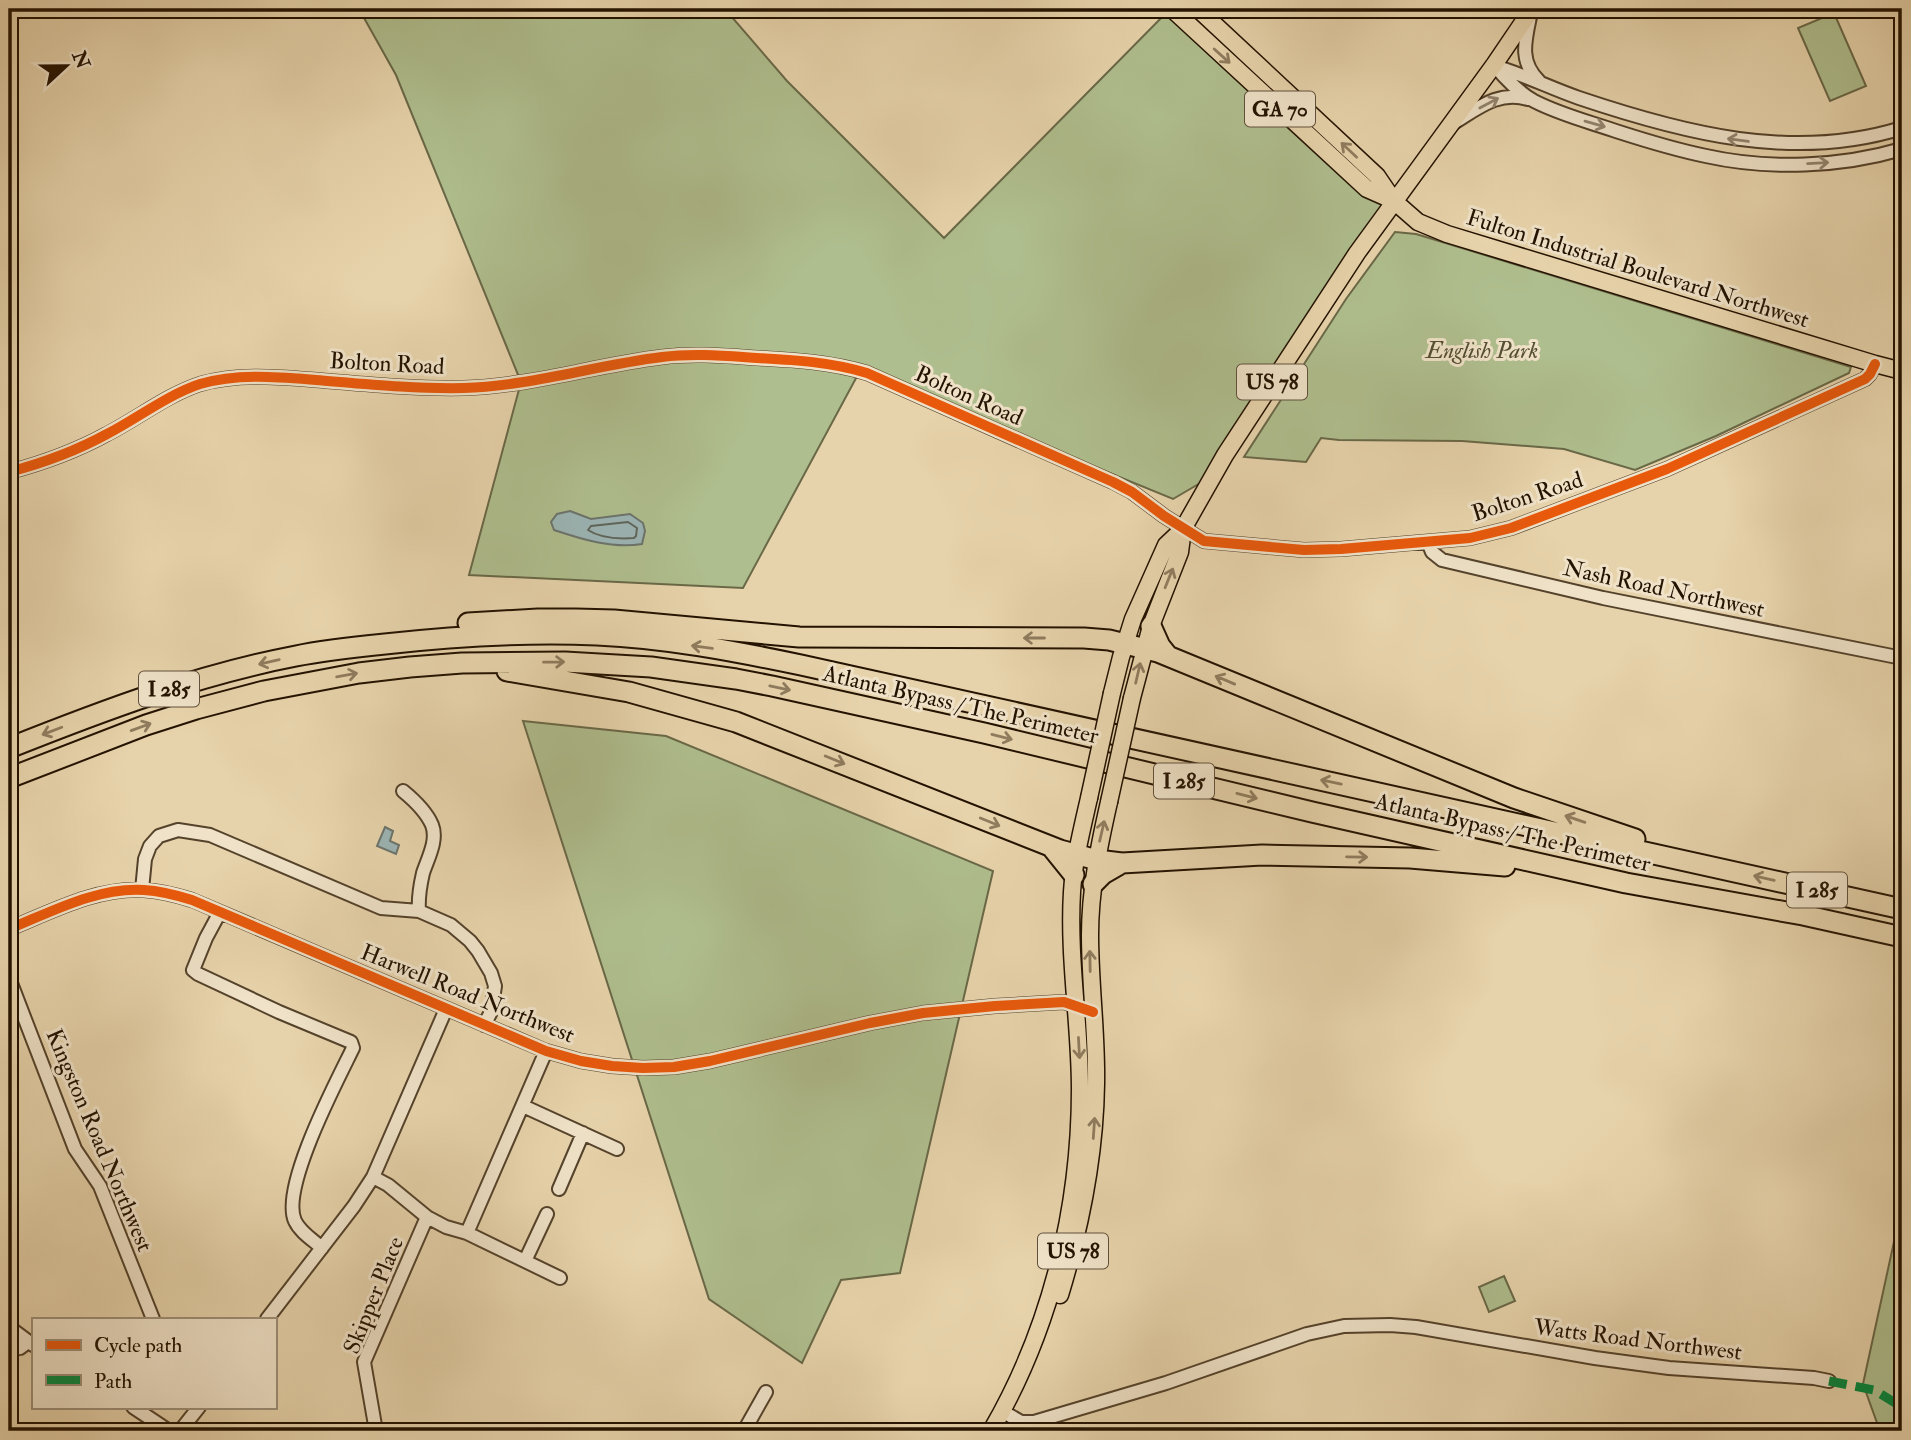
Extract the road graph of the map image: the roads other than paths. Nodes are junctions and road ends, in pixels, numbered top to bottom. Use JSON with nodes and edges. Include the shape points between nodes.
{"nodes":[{"id":1,"x":1172,"y":9,"type":"edge"},
{"id":2,"x":1198,"y":9,"type":"edge"},
{"id":3,"x":1532,"y":10,"type":"edge"},
{"id":4,"x":1494,"y":65,"type":"junction"},
{"id":5,"x":1545,"y":85,"type":"junction"},
{"id":6,"x":1532,"y":100,"type":"junction"},
{"id":7,"x":1451,"y":125,"type":"junction"},
{"id":8,"x":1902,"y":128,"type":"edge"},
{"id":9,"x":1902,"y":149,"type":"edge"},
{"id":10,"x":1394,"y":201,"type":"junction"},
{"id":11,"x":1875,"y":364,"type":"junction"},
{"id":12,"x":1902,"y":371,"type":"edge"},
{"id":13,"x":9,"y":472,"type":"edge"},
{"id":14,"x":1183,"y":529,"type":"junction"},
{"id":15,"x":1428,"y":542,"type":"junction"},
{"id":16,"x":1151,"y":626,"type":"junction"},
{"id":17,"x":1134,"y":646,"type":"junction"},
{"id":18,"x":336,"y":649,"type":"junction"},
{"id":19,"x":1168,"y":656,"type":"junction"},
{"id":20,"x":1902,"y":658,"type":"edge"},
{"id":21,"x":462,"y":663,"type":"junction"},
{"id":22,"x":9,"y":748,"type":"edge"},
{"id":23,"x":9,"y":778,"type":"edge"},
{"id":24,"x":403,"y":791,"type":"dead end"},
{"id":25,"x":1049,"y":846,"type":"junction"},
{"id":26,"x":1077,"y":855,"type":"junction"},
{"id":27,"x":1097,"y":860,"type":"junction"},
{"id":28,"x":1122,"y":863,"type":"junction"},
{"id":29,"x":1732,"y":872,"type":"junction"},
{"id":30,"x":1074,"y":875,"type":"junction"},
{"id":31,"x":1626,"y":883,"type":"junction"},
{"id":32,"x":1093,"y":884,"type":"junction"},
{"id":33,"x":142,"y":890,"type":"junction"},
{"id":34,"x":1902,"y":909,"type":"edge"},
{"id":35,"x":418,"y":911,"type":"junction"},
{"id":36,"x":220,"y":912,"type":"junction"},
{"id":37,"x":9,"y":929,"type":"edge"},
{"id":38,"x":1902,"y":937,"type":"edge"},
{"id":39,"x":9,"y":978,"type":"edge"},
{"id":40,"x":1076,"y":1005,"type":"junction"},
{"id":41,"x":446,"y":1009,"type":"junction"},
{"id":42,"x":1093,"y":1012,"type":"junction"},
{"id":43,"x":484,"y":1025,"type":"junction"},
{"id":44,"x":547,"y":1051,"type":"junction"},
{"id":45,"x":523,"y":1106,"type":"junction"},
{"id":46,"x":583,"y":1133,"type":"junction"},
{"id":47,"x":617,"y":1149,"type":"dead end"},
{"id":48,"x":373,"y":1177,"type":"junction"},
{"id":49,"x":559,"y":1189,"type":"dead end"},
{"id":50,"x":547,"y":1214,"type":"dead end"},
{"id":51,"x":427,"y":1217,"type":"junction"},
{"id":52,"x":467,"y":1233,"type":"junction"},
{"id":53,"x":322,"y":1248,"type":"junction"},
{"id":54,"x":525,"y":1261,"type":"junction"},
{"id":55,"x":561,"y":1278,"type":"dead end"},
{"id":56,"x":153,"y":1318,"type":"edge"},
{"id":57,"x":268,"y":1318,"type":"edge"},
{"id":58,"x":9,"y":1327,"type":"edge"},
{"id":59,"x":30,"y":1344,"type":"edge"},
{"id":60,"x":9,"y":1350,"type":"edge"},
{"id":61,"x":1829,"y":1381,"type":"dead end"},
{"id":62,"x":766,"y":1392,"type":"dead end"},
{"id":63,"x":134,"y":1408,"type":"edge"},
{"id":64,"x":198,"y":1408,"type":"edge"},
{"id":65,"x":1006,"y":1413,"type":"junction"},
{"id":66,"x":169,"y":1431,"type":"edge"},
{"id":67,"x":180,"y":1431,"type":"edge"},
{"id":68,"x":376,"y":1431,"type":"edge"},
{"id":69,"x":744,"y":1431,"type":"edge"},
{"id":70,"x":991,"y":1431,"type":"edge"},
{"id":71,"x":1000,"y":1431,"type":"edge"}],
"edges":[{"from":1,"to":10,"type":"main road","name":"Fulton Industrial Boulevard Northwest","number":"GA 70","one_way":true,"via":[[1367,189]]},
{"from":10,"to":2,"type":"main road","name":"Fulton Industrial Boulevard Northwest","number":"GA 70","one_way":true,"via":[[1377,176]]},
{"from":3,"to":4,"type":"main road","number":"US 78"},
{"from":3,"to":5,"type":"street","via":[[1524,53],[1530,70]]},
{"from":4,"to":5,"type":"street"},
{"from":4,"to":6,"type":"street"},
{"from":4,"to":7,"type":"main road","number":"US 78"},
{"from":8,"to":5,"type":"street","one_way":true,"via":[[1809,144],[1745,141],[1665,125]]},
{"from":7,"to":6,"type":"street","one_way":true,"via":[[1500,97]]},
{"from":6,"to":9,"type":"street","one_way":true,"via":[[1573,118],[1733,160],[1814,163]]},
{"from":7,"to":10,"type":"main road","number":"US 78"},
{"from":10,"to":11,"type":"main road","name":"Fulton Industrial Boulevard Northwest","via":[[1418,222],[1447,234]]},
{"from":10,"to":14,"type":"main road","number":"US 78","via":[[1252,412]]},
{"from":11,"to":12,"type":"main road"},
{"from":11,"to":15,"type":"street","name":"Bolton Road","via":[[1865,379],[1667,470],[1511,528]]},
{"from":13,"to":14,"type":"street","name":"Bolton Road","via":[[46,462],[107,435],[180,392],[222,379],[276,377],[466,388],[661,357],[711,355],[818,361],[867,373],[1113,482]]},
{"from":14,"to":15,"type":"street","name":"Bolton Road","via":[[1204,541],[1304,550]]},
{"from":16,"to":14,"type":"main road","number":"US 78","one_way":true,"via":[[1180,552]]},
{"from":14,"to":17,"type":"main road","number":"US 78","via":[[1166,545],[1138,606]]},
{"from":15,"to":20,"type":"street","name":"Nash Road Northwest","via":[[1441,560]]},
{"from":16,"to":17,"type":"main road","number":"US 78"},
{"from":16,"to":19,"type":"highway"},
{"from":17,"to":18,"type":"highway","one_way":true,"via":[[1084,638],[799,637],[614,620],[538,619],[458,624]]},
{"from":17,"to":19,"type":"highway"},
{"from":17,"to":26,"type":"main road","number":"US 78","bridge":true,"via":[[1112,693]]},
{"from":27,"to":17,"type":"main road","number":"US 78","one_way":true,"bridge":true,"via":[[1132,698]]},
{"from":18,"to":22,"type":"highway","name":"Atlanta Bypass / The Perimeter","number":"I 285","one_way":true,"via":[[189,683]]},
{"from":29,"to":18,"type":"highway","name":"Atlanta Bypass / The Perimeter","number":"I 285","one_way":true,"via":[[712,648],[597,635],[528,634]]},
{"from":29,"to":19,"type":"highway","one_way":true,"via":[[1514,798]]},
{"from":23,"to":21,"type":"highway","name":"Atlanta Bypass / The Perimeter","number":"I 285","one_way":true,"via":[[146,725],[264,691],[384,670]]},
{"from":21,"to":25,"type":"highway","one_way":true,"via":[[629,692],[736,722]]},
{"from":21,"to":31,"type":"highway","name":"Atlanta Bypass / The Perimeter","number":"I 285","one_way":true,"via":[[608,663],[736,679]]},
{"from":24,"to":35,"type":"street","via":[[433,828]]},
{"from":25,"to":26,"type":"highway"},
{"from":25,"to":30,"type":"highway"},
{"from":26,"to":27,"type":"highway"},
{"from":26,"to":30,"type":"main road","number":"US 78"},
{"from":27,"to":28,"type":"highway"},
{"from":27,"to":32,"type":"main road","number":"US 78"},
{"from":28,"to":31,"type":"highway","one_way":true,"via":[[1262,855],[1410,858]]},
{"from":28,"to":32,"type":"highway"},
{"from":34,"to":29,"type":"highway","name":"Atlanta Bypass / The Perimeter","number":"I 285","one_way":true},
{"from":30,"to":40,"type":"main road","number":"US 78"},
{"from":31,"to":38,"type":"highway","name":"Atlanta Bypass / The Perimeter","number":"I 285"},
{"from":42,"to":32,"type":"main road","number":"US 78","one_way":true},
{"from":33,"to":35,"type":"street","via":[[150,846],[159,836],[178,830],[210,835],[381,908]]},
{"from":33,"to":36,"type":"street","name":"Harwell Road Northwest","via":[[166,892]]},
{"from":33,"to":37,"type":"street","name":"Harwell Road Northwest","via":[[93,896]]},
{"from":35,"to":43,"type":"street","via":[[451,925],[470,940],[491,973],[495,986]]},
{"from":36,"to":41,"type":"street","name":"Harwell Road Northwest"},
{"from":36,"to":53,"type":"street","via":[[193,970],[351,1042],[353,1048],[316,1126],[294,1187],[296,1222]]},
{"from":39,"to":56,"type":"street","name":"Kingston Road Northwest","via":[[75,1149],[100,1186]]},
{"from":40,"to":42,"type":"street","name":"Harwell Road Northwest"},
{"from":40,"to":44,"type":"street","name":"Harwell Road Northwest","via":[[1050,1002],[923,1013],[674,1067],[612,1066]]},
{"from":40,"to":65,"type":"main road","number":"US 78","one_way":true,"via":[[1080,1107],[1069,1215],[1042,1319]]},
{"from":41,"to":43,"type":"street","name":"Harwell Road Northwest"},
{"from":41,"to":48,"type":"street"},
{"from":65,"to":42,"type":"main road","number":"US 78","one_way":true,"via":[[1032,1371],[1051,1326],[1085,1199],[1095,1113]]},
{"from":43,"to":44,"type":"street","name":"Harwell Road Northwest"},
{"from":44,"to":45,"type":"street"},
{"from":45,"to":46,"type":"street"},
{"from":45,"to":52,"type":"street"},
{"from":46,"to":47,"type":"street"},
{"from":46,"to":49,"type":"street"},
{"from":48,"to":51,"type":"street"},
{"from":48,"to":53,"type":"street"},
{"from":50,"to":54,"type":"street"},
{"from":51,"to":52,"type":"street"},
{"from":51,"to":68,"type":"street","name":"Skipper Place","via":[[364,1362]]},
{"from":52,"to":54,"type":"street"},
{"from":53,"to":57,"type":"street"},
{"from":54,"to":55,"type":"street"},
{"from":58,"to":59,"type":"street"},
{"from":59,"to":60,"type":"street"},
{"from":61,"to":65,"type":"street","name":"Watts Road Northwest","via":[[1668,1368],[1390,1325],[1344,1326],[1034,1422],[1021,1422]]},
{"from":62,"to":69,"type":"street"},
{"from":63,"to":66,"type":"street"},
{"from":64,"to":67,"type":"street"},
{"from":65,"to":70,"type":"main road","number":"US 78"},
{"from":65,"to":71,"type":"main road","number":"US 78"}]}
